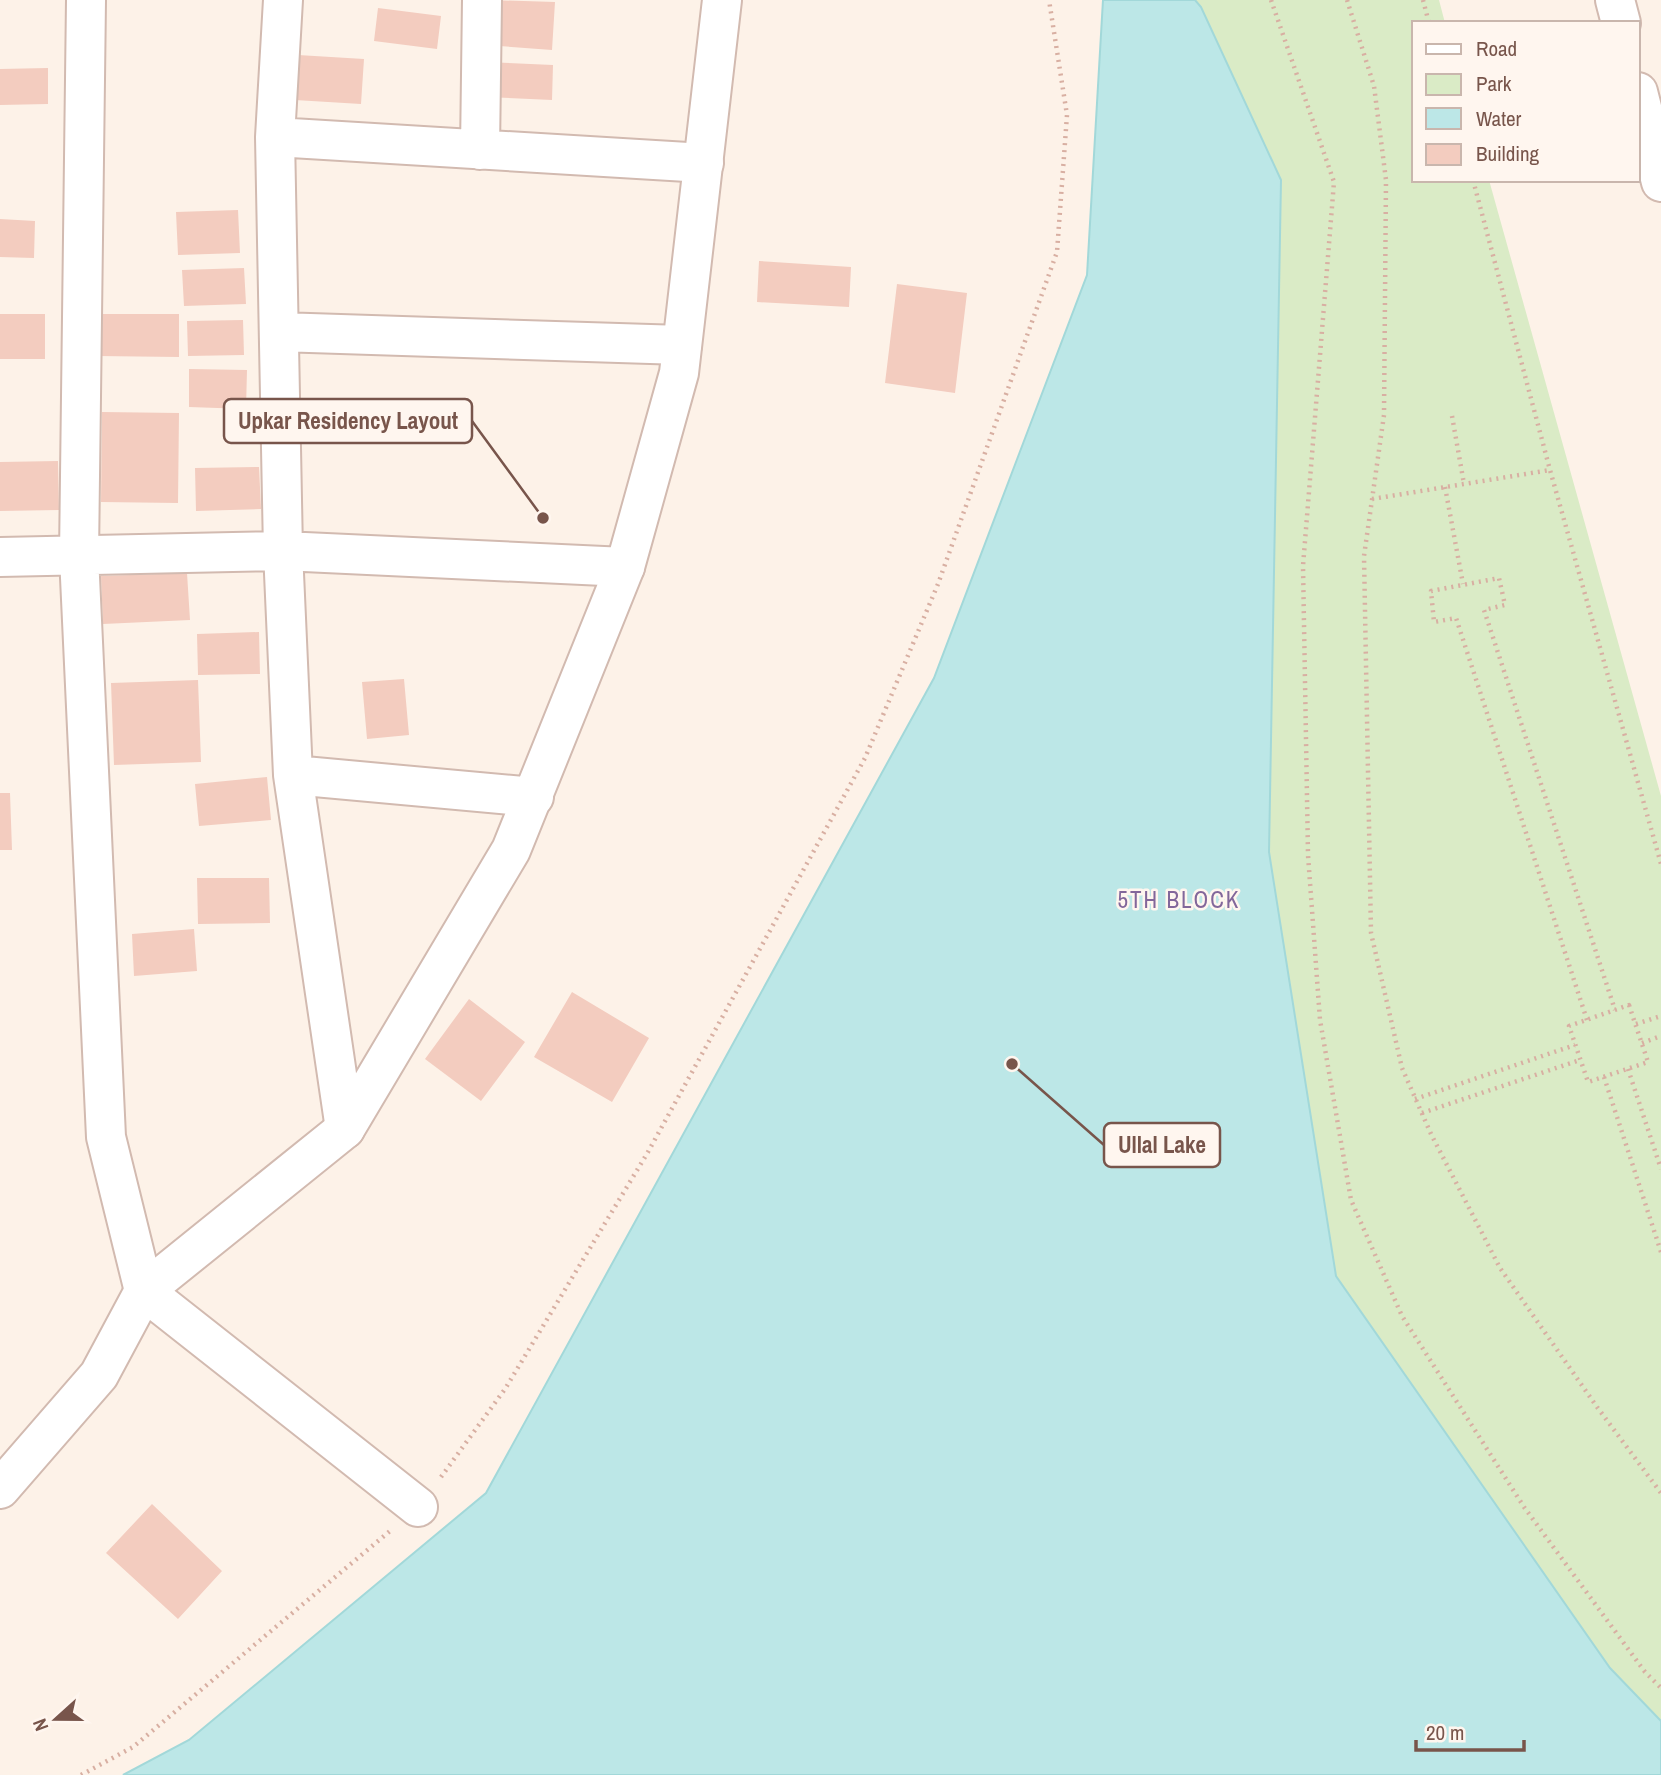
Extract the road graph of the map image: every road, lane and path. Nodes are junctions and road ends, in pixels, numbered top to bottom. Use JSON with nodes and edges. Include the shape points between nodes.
{"nodes":[{"id":1,"x":86,"y":0,"type":"edge"},
{"id":2,"x":283,"y":0,"type":"edge"},
{"id":3,"x":482,"y":0,"type":"edge"},
{"id":4,"x":722,"y":0,"type":"edge"},
{"id":5,"x":1049,"y":0,"type":"edge"},
{"id":6,"x":1271,"y":0,"type":"edge"},
{"id":7,"x":1347,"y":0,"type":"edge"},
{"id":8,"x":1423,"y":0,"type":"edge"},
{"id":9,"x":1615,"y":0,"type":"edge"},
{"id":10,"x":1428,"y":21,"type":"edge"},
{"id":11,"x":1620,"y":21,"type":"edge"},
{"id":12,"x":1640,"y":100,"type":"edge"},
{"id":13,"x":275,"y":137,"type":"junction"},
{"id":14,"x":480,"y":150,"type":"junction"},
{"id":15,"x":704,"y":163,"type":"junction"},
{"id":16,"x":1661,"y":180,"type":"edge"},
{"id":17,"x":1474,"y":182,"type":"edge"},
{"id":18,"x":279,"y":332,"type":"junction"},
{"id":19,"x":682,"y":345,"type":"junction"},
{"id":20,"x":1452,"y":416,"type":"dead end"},
{"id":21,"x":1550,"y":470,"type":"junction"},
{"id":22,"x":1464,"y":484,"type":"junction"},
{"id":23,"x":1445,"y":487,"type":"junction"},
{"id":24,"x":1372,"y":499,"type":"junction"},
{"id":25,"x":283,"y":551,"type":"junction"},
{"id":26,"x":79,"y":556,"type":"junction"},
{"id":27,"x":0,"y":557,"type":"edge"},
{"id":28,"x":625,"y":567,"type":"junction"},
{"id":29,"x":1463,"y":584,"type":"junction"},
{"id":30,"x":293,"y":775,"type":"junction"},
{"id":31,"x":534,"y":797,"type":"junction"},
{"id":32,"x":1661,"y":864,"type":"edge"},
{"id":33,"x":1615,"y":1010,"type":"junction"},
{"id":34,"x":1661,"y":1016,"type":"edge"},
{"id":35,"x":1587,"y":1020,"type":"junction"},
{"id":36,"x":1636,"y":1024,"type":"junction"},
{"id":37,"x":1661,"y":1036,"type":"edge"},
{"id":38,"x":1642,"y":1043,"type":"junction"},
{"id":39,"x":1575,"y":1045,"type":"junction"},
{"id":40,"x":1580,"y":1060,"type":"junction"},
{"id":41,"x":1628,"y":1069,"type":"junction"},
{"id":42,"x":1604,"y":1077,"type":"junction"},
{"id":43,"x":1415,"y":1099,"type":"junction"},
{"id":44,"x":1422,"y":1113,"type":"junction"},
{"id":45,"x":345,"y":1129,"type":"junction"},
{"id":46,"x":1661,"y":1169,"type":"edge"},
{"id":47,"x":1661,"y":1252,"type":"edge"},
{"id":48,"x":144,"y":1292,"type":"junction"},
{"id":49,"x":0,"y":1489,"type":"edge"},
{"id":50,"x":1661,"y":1493,"type":"edge"},
{"id":51,"x":418,"y":1507,"type":"junction"},
{"id":52,"x":1661,"y":1688,"type":"edge"},
{"id":53,"x":81,"y":1775,"type":"edge"}],
"edges":[{"from":1,"to":26,"type":"street"},
{"from":2,"to":13,"type":"street"},
{"from":3,"to":14,"type":"street"},
{"from":4,"to":15,"type":"street"},
{"from":5,"to":51,"type":"path","via":[[1067,115],[1057,252],[938,584],[865,758],[648,1152],[505,1389]]},
{"from":6,"to":52,"type":"path","via":[[1334,182],[1303,566],[1308,855],[1320,1020],[1351,1200],[1402,1316],[1524,1507]]},
{"from":7,"to":24,"type":"path","via":[[1374,86],[1386,180],[1384,415]]},
{"from":8,"to":10,"type":"path"},
{"from":9,"to":11,"type":"street"},
{"from":12,"to":16,"type":"street"},
{"from":13,"to":14,"type":"street"},
{"from":13,"to":18,"type":"street"},
{"from":14,"to":15,"type":"street"},
{"from":15,"to":19,"type":"street"},
{"from":17,"to":21,"type":"path"},
{"from":18,"to":19,"type":"street"},
{"from":18,"to":25,"type":"street"},
{"from":19,"to":28,"type":"street","via":[[680,373]]},
{"from":20,"to":22,"type":"path"},
{"from":21,"to":22,"type":"path"},
{"from":21,"to":32,"type":"path"},
{"from":22,"to":23,"type":"path"},
{"from":23,"to":24,"type":"path"},
{"from":23,"to":29,"type":"path"},
{"from":24,"to":43,"type":"path","via":[[1364,556],[1371,933],[1402,1068]]},
{"from":25,"to":26,"type":"street"},
{"from":25,"to":28,"type":"street"},
{"from":25,"to":30,"type":"street"},
{"from":26,"to":27,"type":"street"},
{"from":26,"to":48,"type":"street","via":[[106,1137]]},
{"from":28,"to":31,"type":"street"},
{"from":29,"to":33,"type":"path","via":[[1499,578],[1505,605],[1484,610]]},
{"from":29,"to":35,"type":"path","via":[[1431,591],[1434,622],[1456,618]]},
{"from":30,"to":31,"type":"street"},
{"from":30,"to":45,"type":"street"},
{"from":31,"to":45,"type":"street","via":[[511,850]]},
{"from":33,"to":35,"type":"path"},
{"from":33,"to":36,"type":"path","via":[[1629,1006]]},
{"from":34,"to":36,"type":"path"},
{"from":35,"to":39,"type":"path","via":[[1569,1026]]},
{"from":36,"to":38,"type":"path"},
{"from":37,"to":38,"type":"path"},
{"from":38,"to":41,"type":"path","via":[[1648,1062]]},
{"from":39,"to":40,"type":"path"},
{"from":39,"to":43,"type":"path"},
{"from":40,"to":42,"type":"path","via":[[1588,1082]]},
{"from":40,"to":44,"type":"path"},
{"from":41,"to":42,"type":"path"},
{"from":41,"to":46,"type":"path"},
{"from":42,"to":47,"type":"path"},
{"from":43,"to":44,"type":"path"},
{"from":44,"to":50,"type":"path","via":[[1500,1268]]},
{"from":45,"to":48,"type":"street"},
{"from":48,"to":49,"type":"street","via":[[99,1375]]},
{"from":48,"to":51,"type":"street"},
{"from":51,"to":53,"type":"path","via":[[133,1747]]}]}
